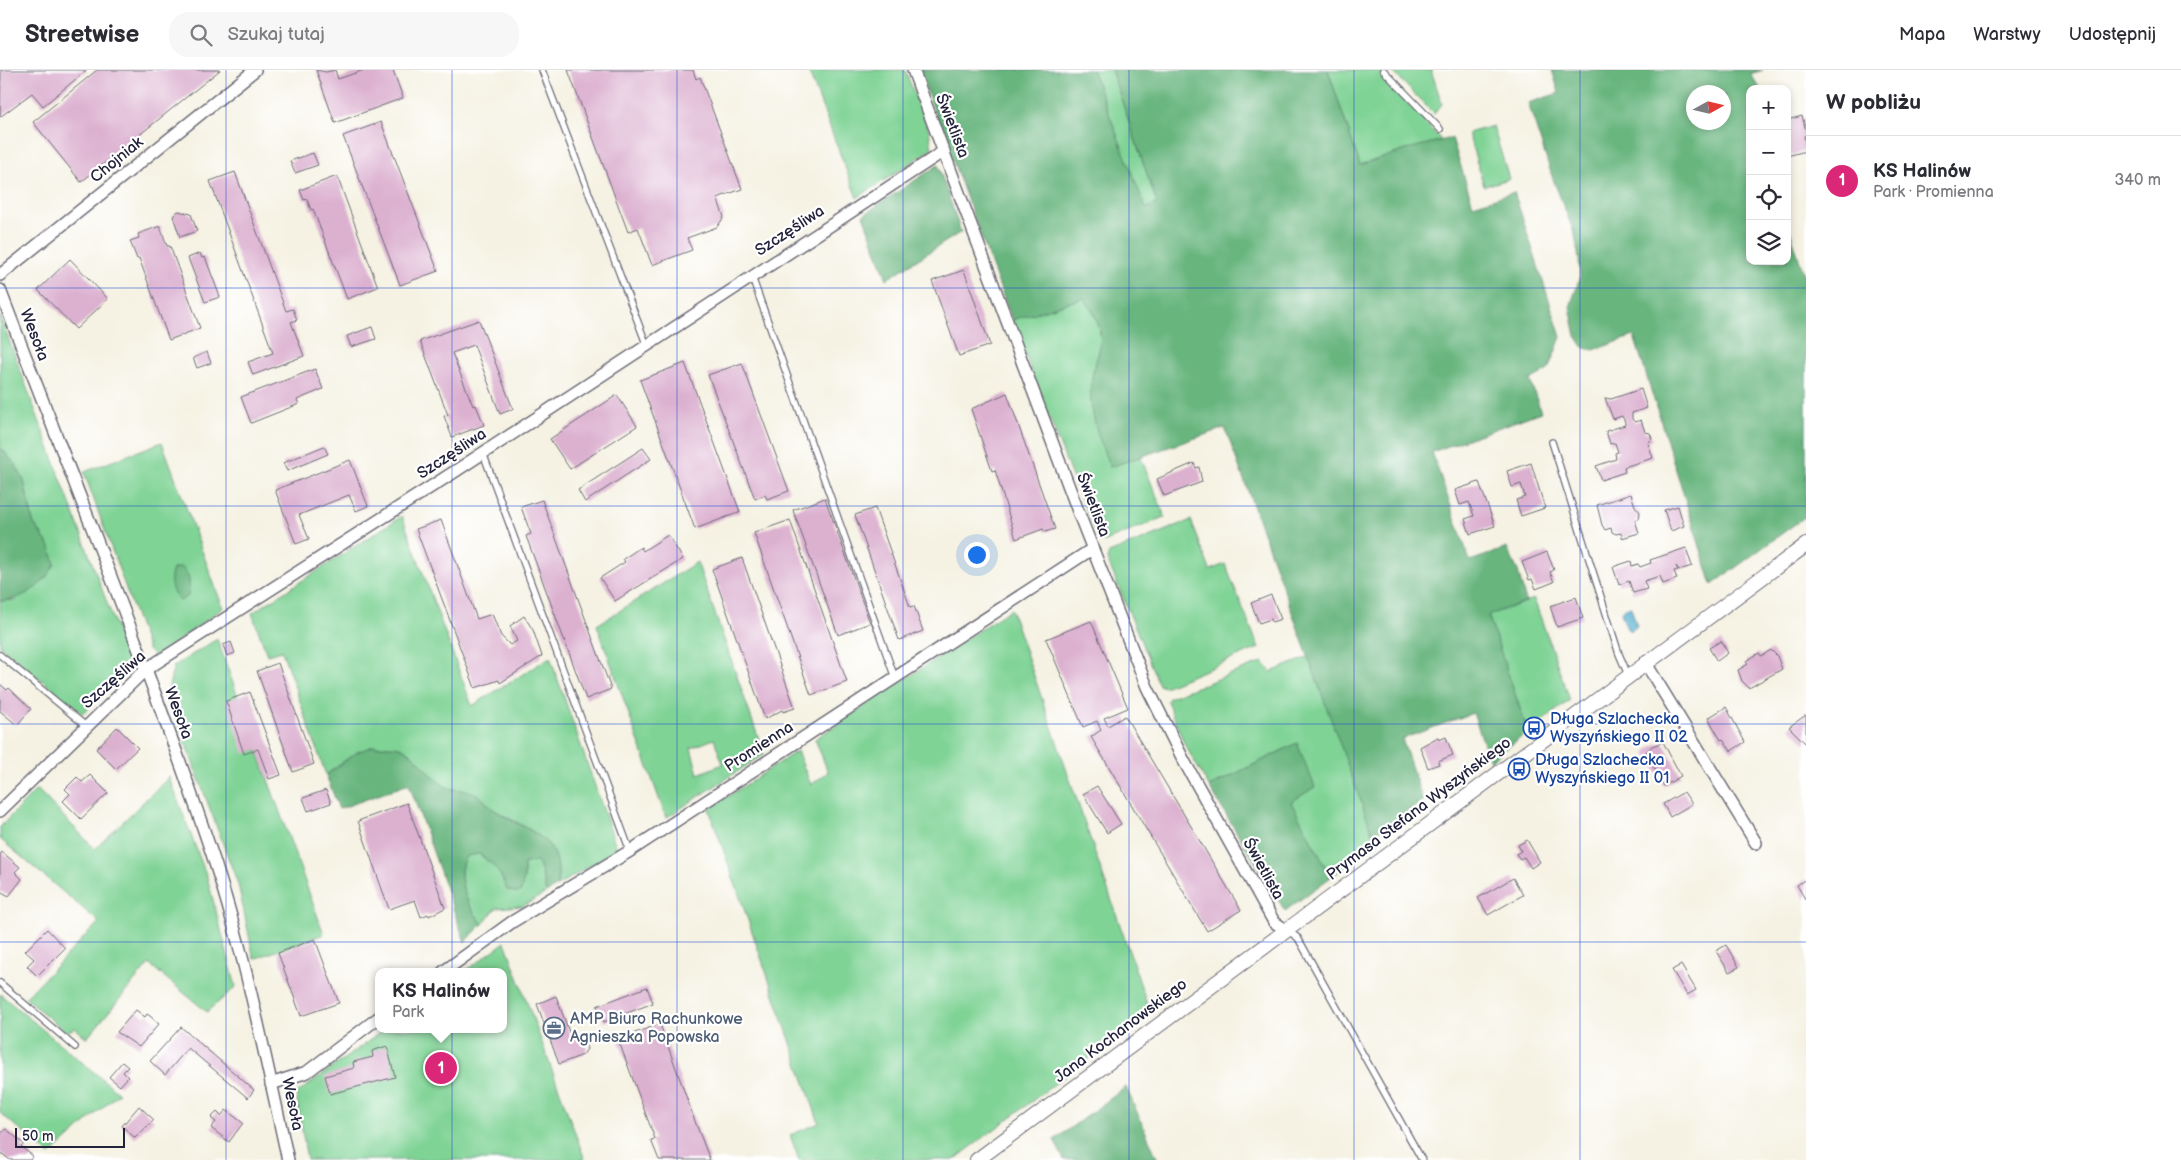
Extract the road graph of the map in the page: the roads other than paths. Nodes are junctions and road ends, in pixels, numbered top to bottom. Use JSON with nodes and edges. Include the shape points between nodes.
{"nodes":[{"id":1,"x":255,"y":70,"type":"edge"},
{"id":2,"x":542,"y":70,"type":"edge"},
{"id":3,"x":913,"y":70,"type":"edge"},
{"id":4,"x":1384,"y":70,"type":"edge"},
{"id":5,"x":1440,"y":129,"type":"dead end"},
{"id":6,"x":944,"y":151,"type":"junction"},
{"id":7,"x":0,"y":275,"type":"edge"},
{"id":8,"x":751,"y":276,"type":"junction"},
{"id":9,"x":0,"y":290,"type":"edge"},
{"id":10,"x":647,"y":346,"type":"junction"},
{"id":11,"x":1552,"y":442,"type":"dead end"},
{"id":12,"x":483,"y":453,"type":"junction"},
{"id":13,"x":1806,"y":545,"type":"edge"},
{"id":14,"x":1092,"y":549,"type":"junction"},
{"id":15,"x":0,"y":656,"type":"edge"},
{"id":16,"x":1646,"y":662,"type":"junction"},
{"id":17,"x":145,"y":670,"type":"junction"},
{"id":18,"x":1628,"y":675,"type":"junction"},
{"id":19,"x":895,"y":678,"type":"junction"},
{"id":20,"x":86,"y":726,"type":"junction"},
{"id":21,"x":0,"y":811,"type":"edge"},
{"id":22,"x":1756,"y":843,"type":"dead end"},
{"id":23,"x":630,"y":851,"type":"junction"},
{"id":24,"x":1286,"y":930,"type":"junction"},
{"id":25,"x":448,"y":968,"type":"edge"},
{"id":26,"x":0,"y":984,"type":"edge"},
{"id":27,"x":375,"y":1020,"type":"edge"},
{"id":28,"x":75,"y":1046,"type":"dead end"},
{"id":29,"x":271,"y":1084,"type":"junction"},
{"id":30,"x":288,"y":1160,"type":"edge"},
{"id":31,"x":977,"y":1160,"type":"edge"},
{"id":32,"x":1422,"y":1160,"type":"edge"}],
"edges":[{"from":1,"to":7,"type":"street","name":"Chojniak"},
{"from":2,"to":10,"type":"lane"},
{"from":3,"to":6,"type":"street","name":"Świetlista"},
{"from":4,"to":5,"type":"lane"},
{"from":6,"to":8,"type":"street","name":"Szczęśliwa"},
{"from":6,"to":14,"type":"street","name":"Świetlista"},
{"from":8,"to":10,"type":"street","name":"Szczęśliwa"},
{"from":8,"to":19,"type":"lane"},
{"from":9,"to":17,"type":"street","name":"Wesoła"},
{"from":10,"to":12,"type":"street","name":"Szczęśliwa"},
{"from":11,"to":18,"type":"lane"},
{"from":12,"to":17,"type":"street","name":"Szczęśliwa"},
{"from":12,"to":23,"type":"lane"},
{"from":13,"to":16,"type":"street","name":"Prymasa Stefana Wyszyńskiego"},
{"from":14,"to":19,"type":"street","name":"Promienna"},
{"from":14,"to":24,"type":"street","name":"Świetlista","via":[[1148,687],[1184,761],[1274,922]]},
{"from":15,"to":20,"type":"lane"},
{"from":16,"to":18,"type":"street","name":"Prymasa Stefana Wyszyńskiego"},
{"from":16,"to":22,"type":"street"},
{"from":17,"to":20,"type":"street","name":"Szczęśliwa"},
{"from":17,"to":29,"type":"street","name":"Wesoła","via":[[211,853],[240,949]]},
{"from":18,"to":24,"type":"street","name":"Prymasa Stefana Wyszyńskiego"},
{"from":19,"to":23,"type":"street","name":"Promienna"},
{"from":20,"to":21,"type":"street","name":"Szczęśliwa"},
{"from":23,"to":25,"type":"street","name":"Promienna","via":[[512,922]]},
{"from":24,"to":31,"type":"street","name":"Jana Kochanowskiego"},
{"from":24,"to":32,"type":"lane","via":[[1298,938]]},
{"from":26,"to":28,"type":"lane"},
{"from":27,"to":29,"type":"street","via":[[307,1072]]},
{"from":29,"to":30,"type":"street","name":"Wesoła"}]}
